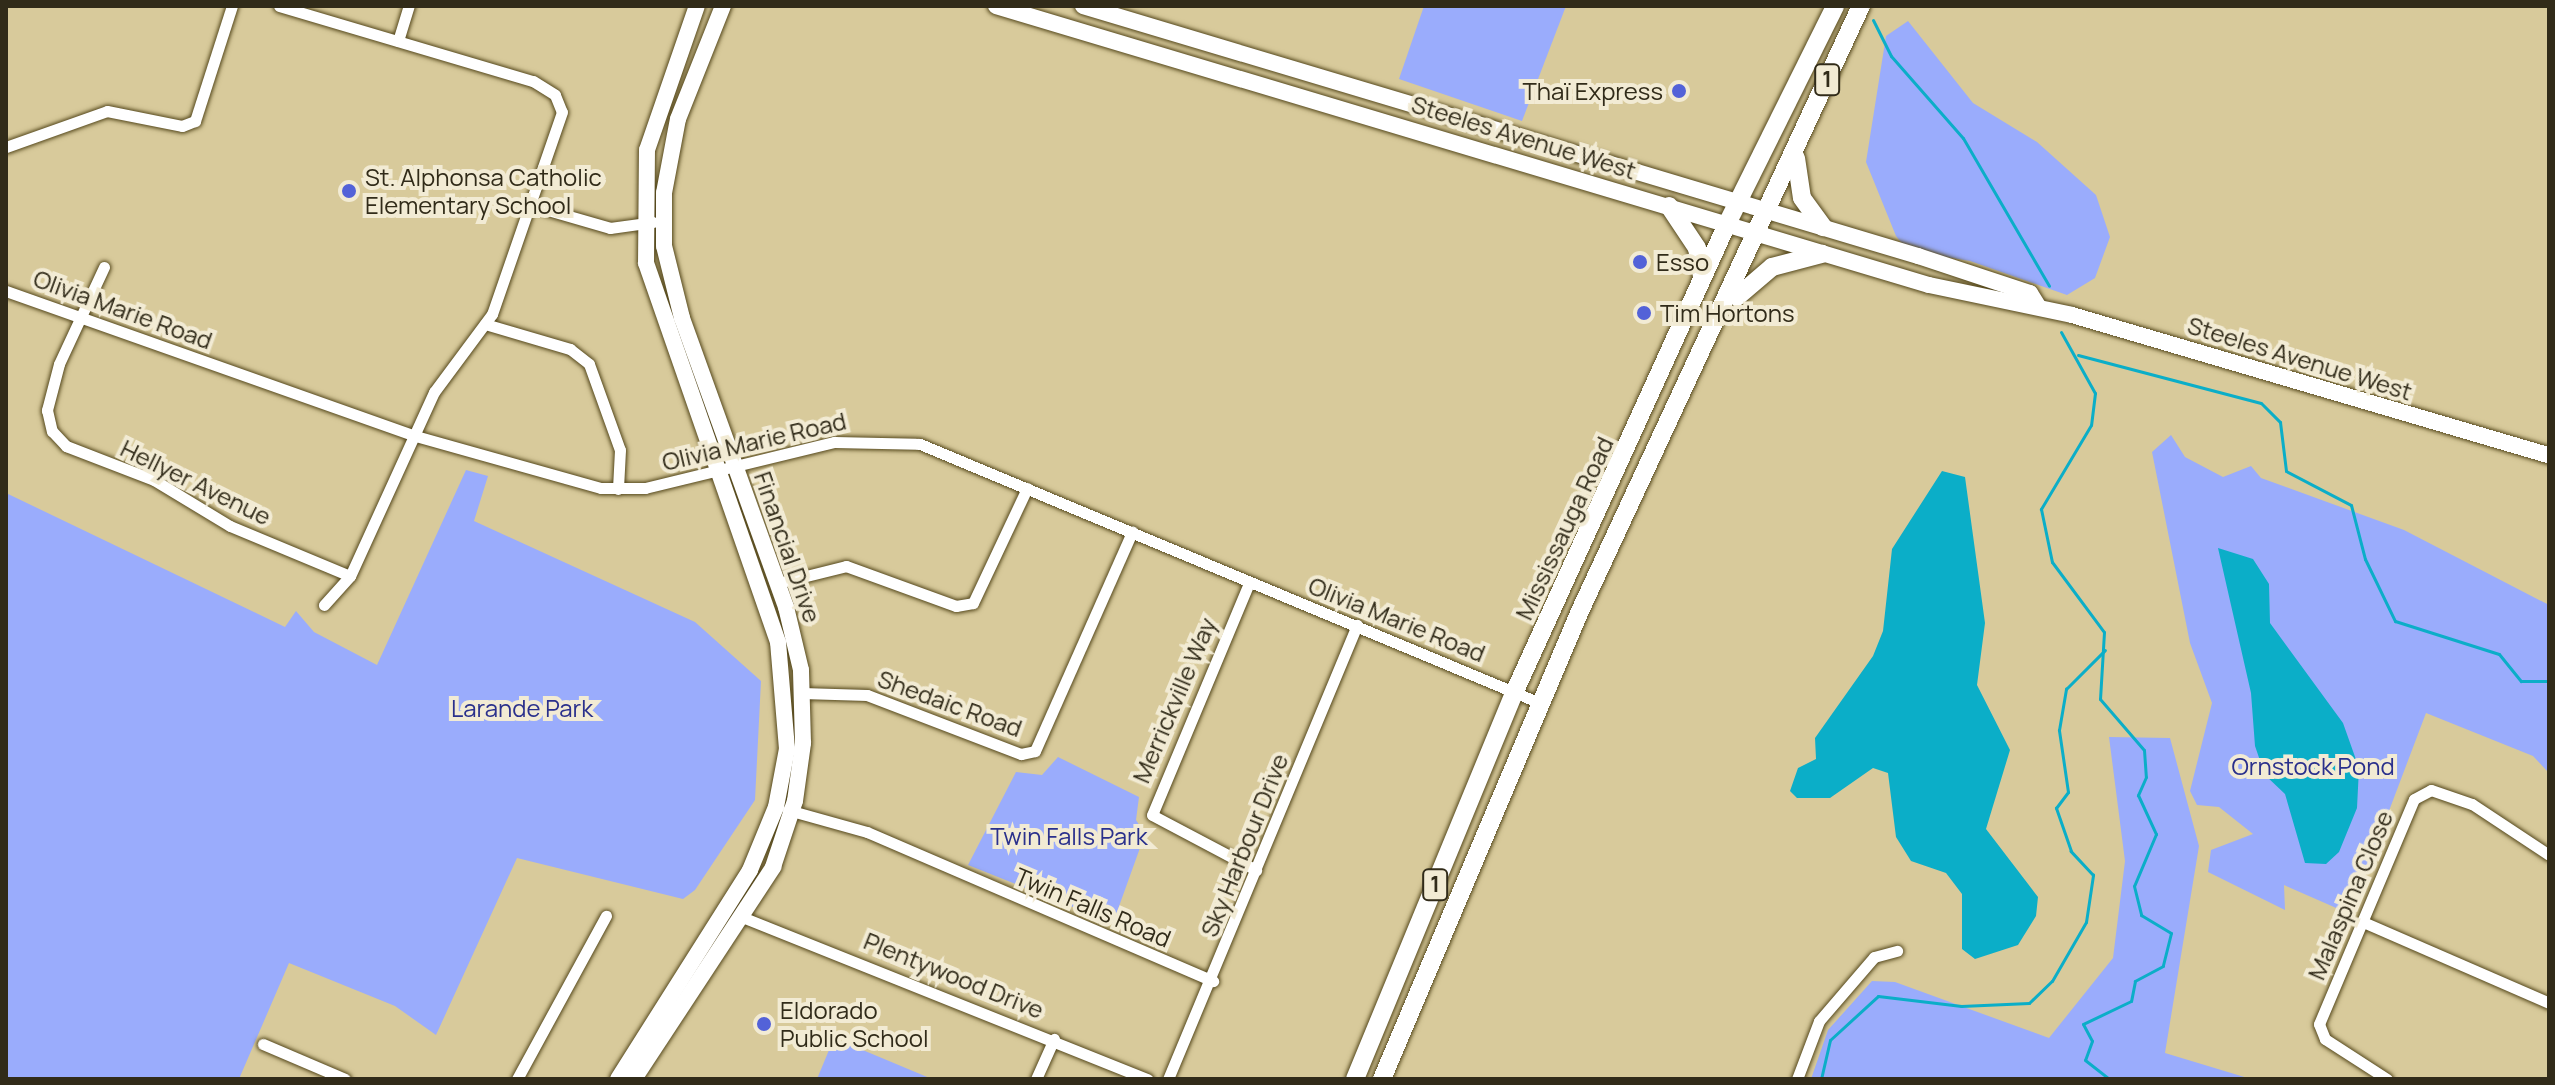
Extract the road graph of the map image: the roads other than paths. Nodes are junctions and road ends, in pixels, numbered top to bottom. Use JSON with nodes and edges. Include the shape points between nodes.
{"nodes":[{"id":1,"x":232,"y":6,"type":"edge"},
{"id":2,"x":279,"y":6,"type":"edge"},
{"id":3,"x":409,"y":6,"type":"edge"},
{"id":4,"x":697,"y":6,"type":"edge"},
{"id":5,"x":723,"y":6,"type":"edge"},
{"id":6,"x":996,"y":6,"type":"edge"},
{"id":7,"x":1083,"y":6,"type":"edge"},
{"id":8,"x":1835,"y":6,"type":"edge"},
{"id":9,"x":1861,"y":6,"type":"edge"},
{"id":10,"x":398,"y":41,"type":"junction"},
{"id":11,"x":6,"y":147,"type":"edge"},
{"id":12,"x":1796,"y":155,"type":"junction"},
{"id":13,"x":1738,"y":201,"type":"junction"},
{"id":14,"x":534,"y":206,"type":"junction"},
{"id":15,"x":1669,"y":206,"type":"junction"},
{"id":16,"x":1770,"y":211,"type":"junction"},
{"id":17,"x":663,"y":220,"type":"junction"},
{"id":18,"x":642,"y":223,"type":"junction"},
{"id":19,"x":1727,"y":224,"type":"junction"},
{"id":20,"x":1823,"y":227,"type":"junction"},
{"id":21,"x":1759,"y":235,"type":"junction"},
{"id":22,"x":1822,"y":254,"type":"junction"},
{"id":23,"x":104,"y":267,"type":"dead end"},
{"id":24,"x":1702,"y":280,"type":"junction"},
{"id":25,"x":6,"y":291,"type":"edge"},
{"id":26,"x":2038,"y":306,"type":"junction"},
{"id":27,"x":80,"y":315,"type":"junction"},
{"id":28,"x":1719,"y":322,"type":"junction"},
{"id":29,"x":485,"y":324,"type":"junction"},
{"id":30,"x":412,"y":435,"type":"junction"},
{"id":31,"x":2549,"y":455,"type":"edge"},
{"id":32,"x":735,"y":464,"type":"junction"},
{"id":33,"x":718,"y":469,"type":"junction"},
{"id":34,"x":1027,"y":488,"type":"junction"},
{"id":35,"x":618,"y":489,"type":"junction"},
{"id":36,"x":1132,"y":532,"type":"junction"},
{"id":37,"x":350,"y":576,"type":"junction"},
{"id":38,"x":778,"y":583,"type":"junction"},
{"id":39,"x":1249,"y":583,"type":"junction"},
{"id":40,"x":324,"y":605,"type":"dead end"},
{"id":41,"x":1357,"y":625,"type":"junction"},
{"id":42,"x":1515,"y":691,"type":"junction"},
{"id":43,"x":802,"y":693,"type":"junction"},
{"id":44,"x":1540,"y":703,"type":"junction"},
{"id":45,"x":784,"y":809,"type":"junction"},
{"id":46,"x":2549,"y":855,"type":"edge"},
{"id":47,"x":1256,"y":870,"type":"junction"},
{"id":48,"x":606,"y":916,"type":"dead end"},
{"id":49,"x":742,"y":917,"type":"junction"},
{"id":50,"x":2363,"y":922,"type":"junction"},
{"id":51,"x":1897,"y":951,"type":"dead end"},
{"id":52,"x":1213,"y":981,"type":"junction"},
{"id":53,"x":2549,"y":1003,"type":"edge"},
{"id":54,"x":1054,"y":1039,"type":"junction"},
{"id":55,"x":263,"y":1044,"type":"dead end"},
{"id":56,"x":339,"y":1078,"type":"edge"},
{"id":57,"x":517,"y":1079,"type":"edge"},
{"id":58,"x":618,"y":1079,"type":"edge"},
{"id":59,"x":634,"y":1079,"type":"edge"},
{"id":60,"x":1036,"y":1079,"type":"edge"},
{"id":61,"x":1148,"y":1079,"type":"edge"},
{"id":62,"x":1168,"y":1079,"type":"edge"},
{"id":63,"x":1355,"y":1079,"type":"edge"},
{"id":64,"x":1382,"y":1079,"type":"edge"},
{"id":65,"x":1797,"y":1079,"type":"edge"},
{"id":66,"x":2387,"y":1079,"type":"edge"}],
"edges":[{"from":1,"to":11,"type":"street","via":[[195,121],[182,126],[107,111]]},
{"from":2,"to":10,"type":"street"},
{"from":3,"to":10,"type":"street"},
{"from":4,"to":18,"type":"main road","name":"Financial Drive","via":[[652,127]]},
{"from":5,"to":17,"type":"main road","name":"Financial Drive","via":[[678,119]]},
{"from":6,"to":15,"type":"main road","name":"Steeles Avenue West"},
{"from":7,"to":13,"type":"main road","name":"Steeles Avenue West"},
{"from":8,"to":13,"type":"main road","name":"Mississauga Road","number":"1"},
{"from":9,"to":12,"type":"main road","name":"Mississauga Road","number":"1"},
{"from":10,"to":14,"type":"street","via":[[533,81],[555,95],[562,112]]},
{"from":12,"to":16,"type":"main road","name":"Mississauga Road","number":"1"},
{"from":12,"to":20,"type":"main road","via":[[1802,198]]},
{"from":13,"to":16,"type":"main road","name":"Steeles Avenue West"},
{"from":13,"to":19,"type":"main road","name":"Mississauga Road","number":"1"},
{"from":14,"to":18,"type":"street","via":[[610,228]]},
{"from":14,"to":29,"type":"street"},
{"from":15,"to":19,"type":"main road","name":"Steeles Avenue West"},
{"from":15,"to":24,"type":"main road","via":[[1697,248]]},
{"from":16,"to":20,"type":"main road","name":"Steeles Avenue West"},
{"from":16,"to":21,"type":"main road","name":"Mississauga Road","number":"1"},
{"from":17,"to":18,"type":"street"},
{"from":17,"to":32,"type":"main road","name":"Financial Drive","via":[[673,293]]},
{"from":18,"to":33,"type":"main road","name":"Financial Drive","via":[[660,317]]},
{"from":19,"to":21,"type":"main road","name":"Steeles Avenue West"},
{"from":19,"to":24,"type":"main road","name":"Mississauga Road","number":"1"},
{"from":20,"to":26,"type":"main road","name":"Steeles Avenue West","via":[[2030,293]]},
{"from":21,"to":22,"type":"main road","name":"Steeles Avenue West"},
{"from":21,"to":28,"type":"main road","name":"Mississauga Road","number":"1"},
{"from":22,"to":26,"type":"main road","name":"Steeles Avenue West","via":[[2025,309]]},
{"from":22,"to":28,"type":"main road","via":[[1758,275]]},
{"from":23,"to":27,"type":"street","name":"Hellyer Avenue"},
{"from":24,"to":42,"type":"main road","name":"Mississauga Road","number":"1"},
{"from":25,"to":27,"type":"street","name":"Olivia Marie Road"},
{"from":26,"to":31,"type":"main road","name":"Steeles Avenue West"},
{"from":27,"to":30,"type":"street","name":"Olivia Marie Road"},
{"from":27,"to":37,"type":"street","name":"Hellyer Avenue","via":[[47,410],[66,446],[154,480],[230,526]]},
{"from":28,"to":44,"type":"main road","name":"Mississauga Road","number":"1"},
{"from":29,"to":30,"type":"street"},
{"from":29,"to":35,"type":"street","via":[[570,349],[589,364],[620,450]]},
{"from":30,"to":35,"type":"street","name":"Olivia Marie Road"},
{"from":30,"to":37,"type":"street"},
{"from":32,"to":33,"type":"street","name":"Olivia Marie Road"},
{"from":32,"to":34,"type":"street","name":"Olivia Marie Road","via":[[877,440],[920,444]]},
{"from":32,"to":38,"type":"main road","name":"Financial Drive"},
{"from":33,"to":35,"type":"street","name":"Olivia Marie Road"},
{"from":33,"to":45,"type":"main road","name":"Financial Drive","via":[[778,642],[787,749]]},
{"from":34,"to":36,"type":"street","name":"Olivia Marie Road"},
{"from":34,"to":38,"type":"street","via":[[973,603],[956,606],[846,566]]},
{"from":36,"to":39,"type":"street","name":"Olivia Marie Road"},
{"from":36,"to":43,"type":"street","name":"Shedaic Road","via":[[1035,751],[1021,754],[867,695]]},
{"from":37,"to":40,"type":"street"},
{"from":38,"to":43,"type":"main road","name":"Financial Drive"},
{"from":39,"to":41,"type":"street","name":"Olivia Marie Road"},
{"from":39,"to":47,"type":"street","name":"Merrickville Way","via":[[1152,815]]},
{"from":41,"to":42,"type":"street","name":"Olivia Marie Road"},
{"from":41,"to":47,"type":"street","name":"Sky Harbour Drive"},
{"from":42,"to":44,"type":"street","name":"Olivia Marie Road"},
{"from":42,"to":63,"type":"main road","name":"Mississauga Road","number":"1"},
{"from":43,"to":45,"type":"main road","name":"Financial Drive"},
{"from":44,"to":64,"type":"main road","name":"Mississauga Road","number":"1"},
{"from":45,"to":49,"type":"main road","name":"Financial Drive","via":[[773,867]]},
{"from":45,"to":52,"type":"street","name":"Twin Falls Road","via":[[867,832]]},
{"from":45,"to":58,"type":"main road","name":"Financial Drive"},
{"from":46,"to":50,"type":"street","name":"Malaspina Close","via":[[2472,804],[2422,792]]},
{"from":47,"to":52,"type":"street","name":"Sky Harbour Drive"},
{"from":48,"to":57,"type":"street"},
{"from":49,"to":54,"type":"street","name":"Plentywood Drive"},
{"from":49,"to":59,"type":"main road","name":"Financial Drive"},
{"from":50,"to":53,"type":"street"},
{"from":50,"to":66,"type":"street","name":"Malaspina Close","via":[[2319,1030]]},
{"from":51,"to":65,"type":"street","via":[[1874,957],[1819,1021]]},
{"from":52,"to":62,"type":"street","name":"Sky Harbour Drive"},
{"from":54,"to":60,"type":"street"},
{"from":54,"to":61,"type":"street","name":"Plentywood Drive"},
{"from":55,"to":56,"type":"street"}]}
